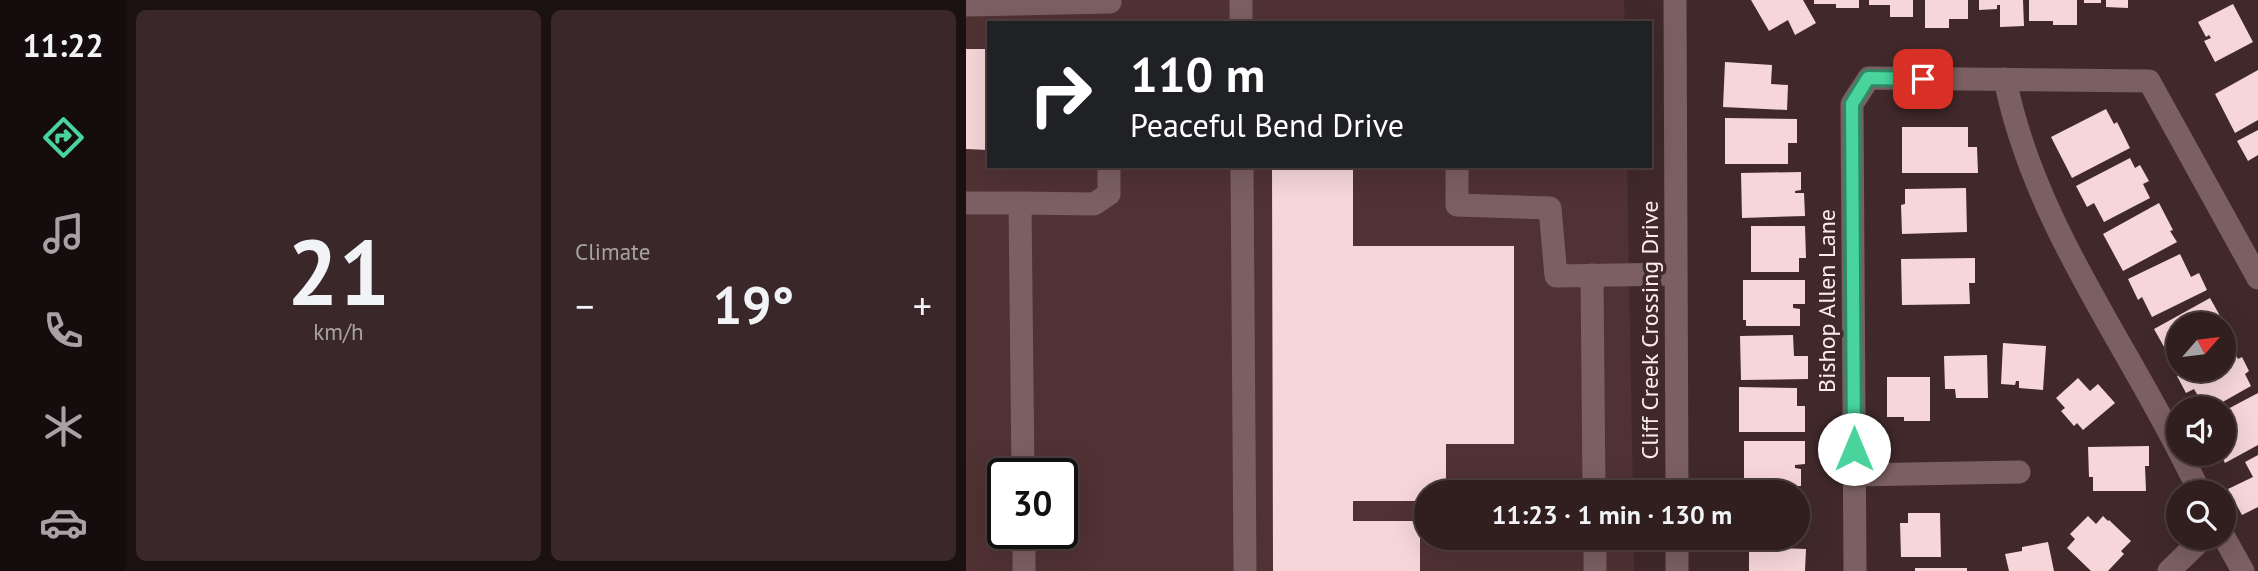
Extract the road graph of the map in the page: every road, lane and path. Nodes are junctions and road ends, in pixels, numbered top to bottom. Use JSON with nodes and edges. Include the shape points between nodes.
{"nodes":[{"id":1,"x":1241,"y":0,"type":"edge"},
{"id":2,"x":1675,"y":0,"type":"edge"},
{"id":3,"x":966,"y":5,"type":"edge"},
{"id":4,"x":1110,"y":8,"type":"edge"},
{"id":5,"x":1241,"y":21,"type":"edge"},
{"id":6,"x":2005,"y":79,"type":"junction"},
{"id":7,"x":1109,"y":168,"type":"edge"},
{"id":8,"x":1242,"y":168,"type":"edge"},
{"id":9,"x":1457,"y":168,"type":"edge"},
{"id":10,"x":966,"y":202,"type":"edge"},
{"id":11,"x":1020,"y":203,"type":"junction"},
{"id":12,"x":1676,"y":274,"type":"junction"},
{"id":13,"x":1592,"y":275,"type":"junction"},
{"id":14,"x":2258,"y":278,"type":"edge"},
{"id":15,"x":2166,"y":428,"type":"edge"},
{"id":16,"x":1023,"y":458,"type":"edge"},
{"id":17,"x":2019,"y":472,"type":"dead end"},
{"id":18,"x":1855,"y":475,"type":"junction"},
{"id":19,"x":1594,"y":480,"type":"edge"},
{"id":20,"x":1677,"y":480,"type":"edge"},
{"id":21,"x":1024,"y":549,"type":"edge"},
{"id":22,"x":1595,"y":550,"type":"edge"},
{"id":23,"x":1677,"y":550,"type":"edge"},
{"id":24,"x":2191,"y":550,"type":"edge"},
{"id":25,"x":2231,"y":550,"type":"edge"},
{"id":26,"x":1024,"y":571,"type":"edge"},
{"id":27,"x":1245,"y":571,"type":"edge"},
{"id":28,"x":1595,"y":571,"type":"edge"},
{"id":29,"x":1677,"y":571,"type":"edge"},
{"id":30,"x":1855,"y":571,"type":"edge"},
{"id":31,"x":2169,"y":571,"type":"edge"},
{"id":32,"x":2243,"y":571,"type":"edge"}],
"edges":[{"from":1,"to":5,"type":"street"},
{"from":2,"to":12,"type":"street","name":"Cliff Creek Crossing Drive"},
{"from":3,"to":4,"type":"street"},
{"from":6,"to":14,"type":"street","via":[[2150,81]]},
{"from":6,"to":15,"type":"street","via":[[2038,186]]},
{"from":6,"to":18,"type":"street","name":"Bishop Allen Lane","via":[[1868,78],[1852,104]]},
{"from":7,"to":11,"type":"street","via":[[1109,194],[1094,204]]},
{"from":8,"to":27,"type":"street"},
{"from":9,"to":13,"type":"street","via":[[1457,205],[1550,208],[1556,276]]},
{"from":10,"to":11,"type":"street"},
{"from":11,"to":16,"type":"street"},
{"from":12,"to":13,"type":"street"},
{"from":12,"to":20,"type":"street","name":"Cliff Creek Crossing Drive"},
{"from":13,"to":19,"type":"street"},
{"from":17,"to":18,"type":"street"},
{"from":18,"to":30,"type":"street","name":"Bishop Allen Lane"},
{"from":21,"to":26,"type":"street"},
{"from":22,"to":28,"type":"street"},
{"from":23,"to":29,"type":"street"},
{"from":24,"to":31,"type":"street"},
{"from":25,"to":32,"type":"street"}]}
